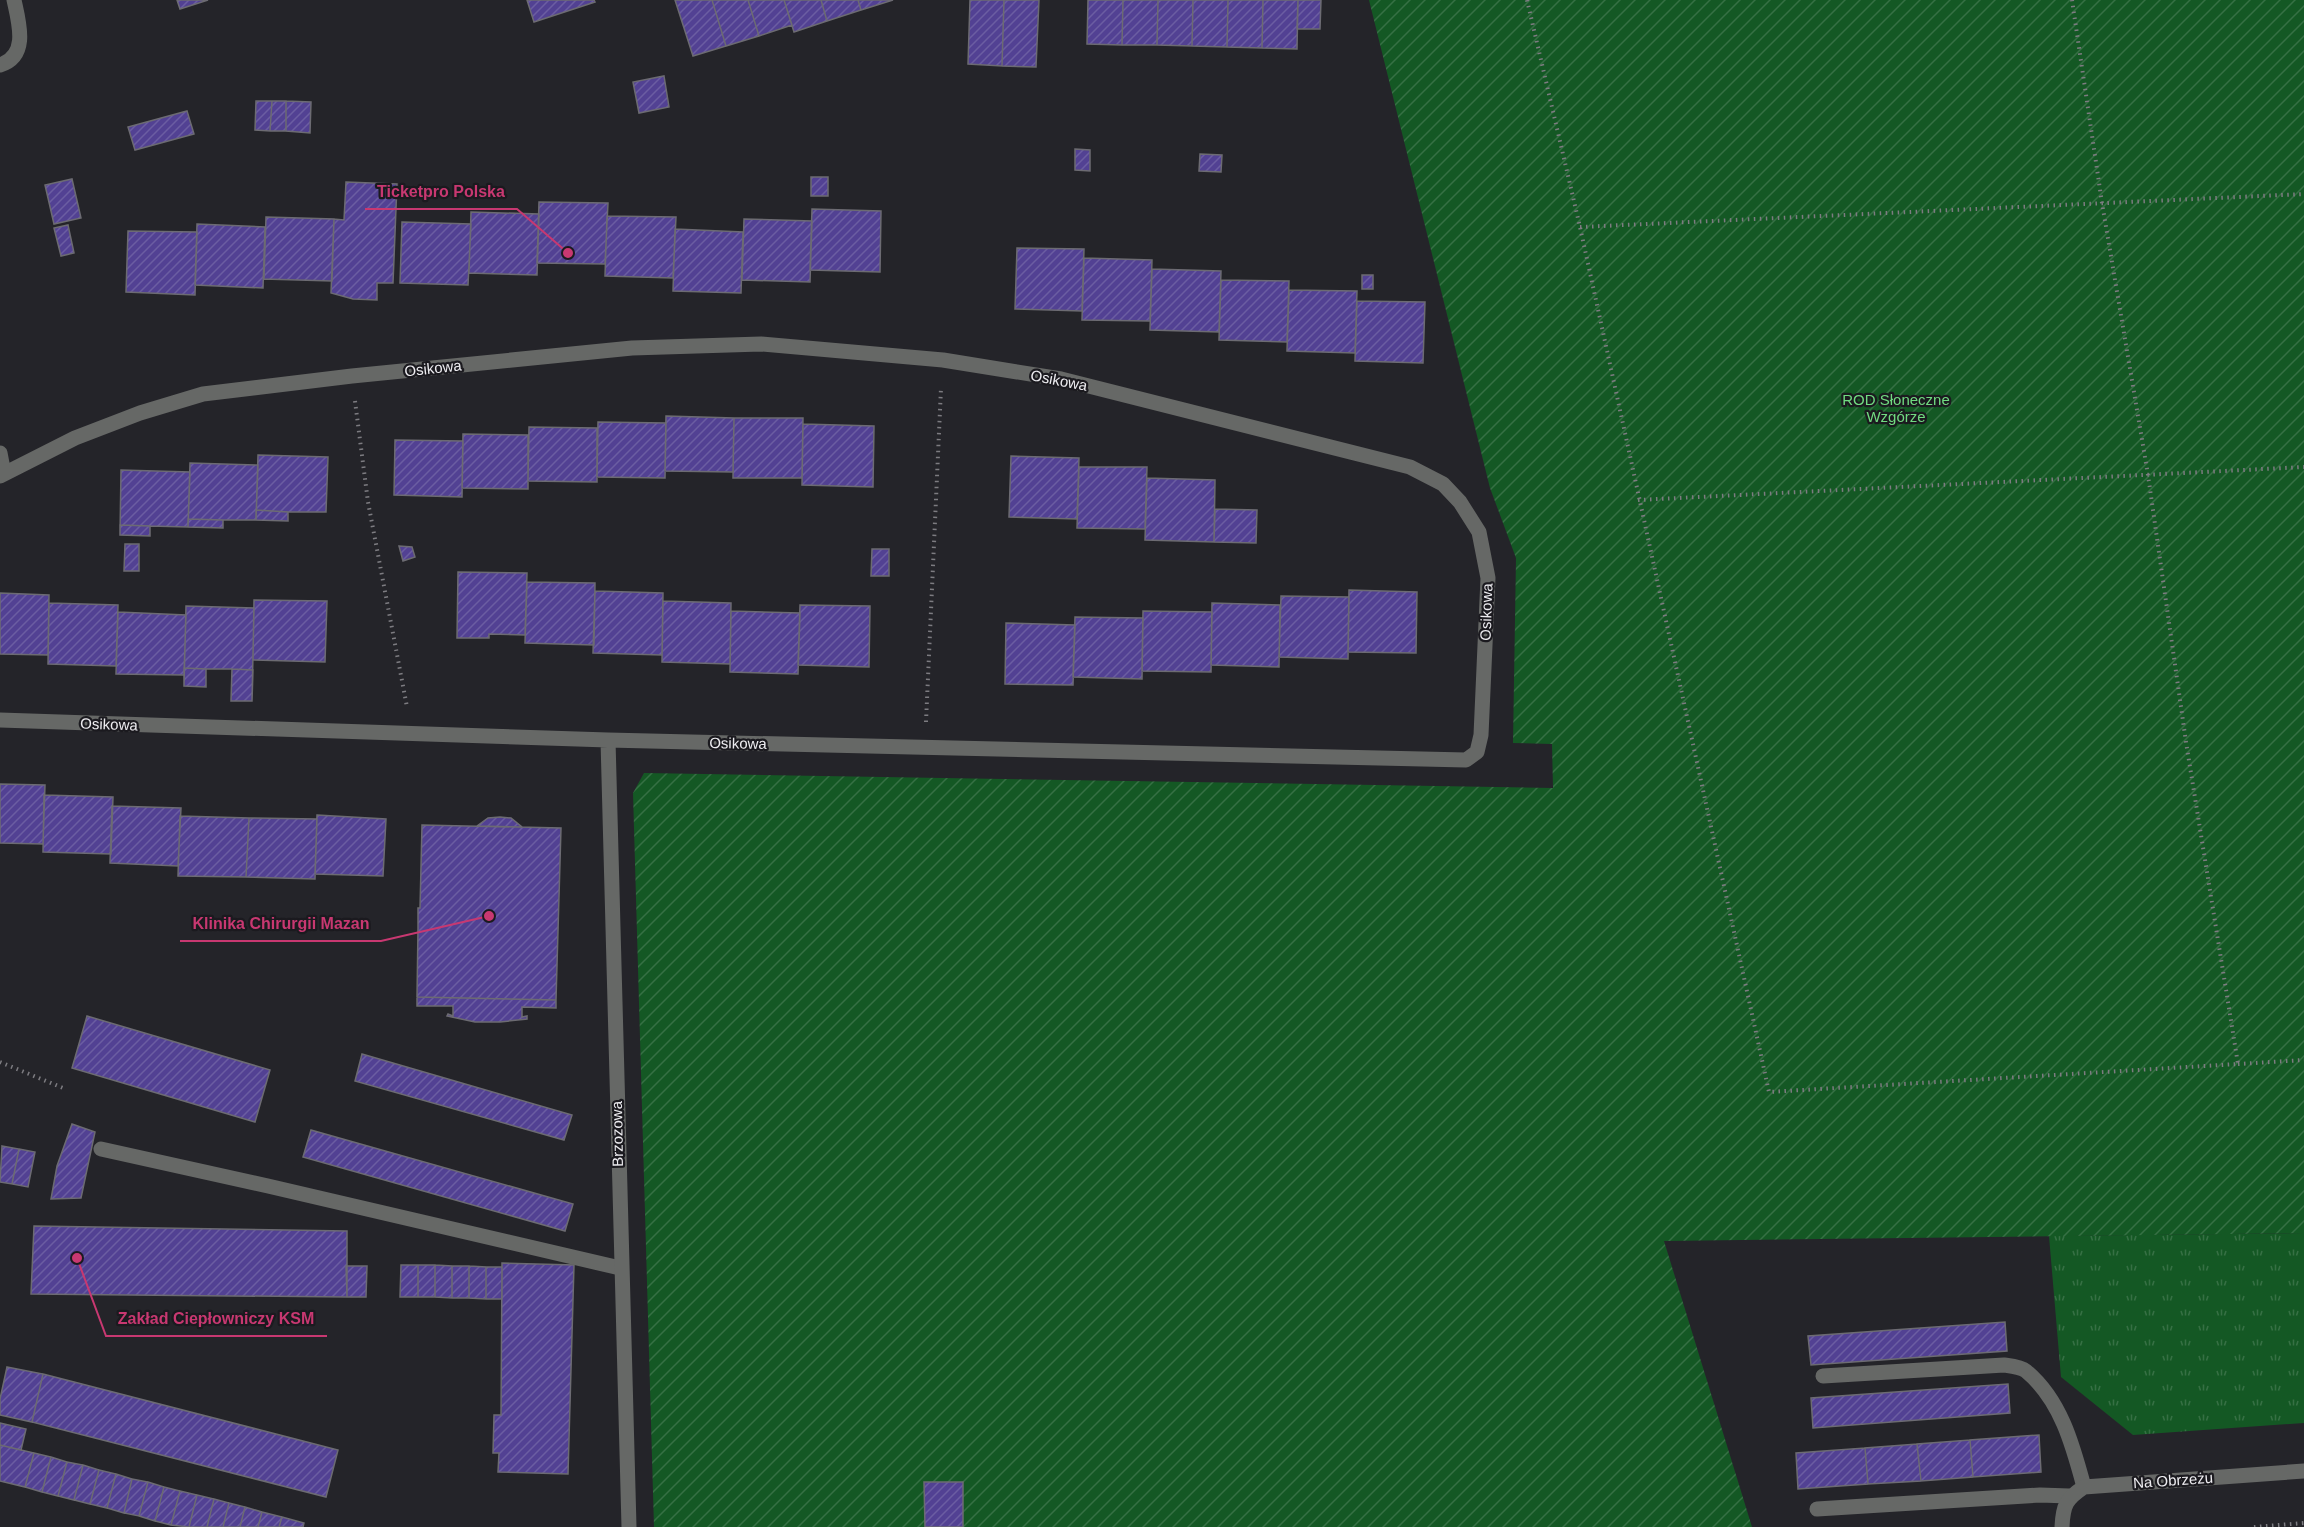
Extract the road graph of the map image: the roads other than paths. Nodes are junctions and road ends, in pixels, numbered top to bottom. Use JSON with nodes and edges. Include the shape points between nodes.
{"nodes":[{"id":1,"x":14,"y":0,"type":"edge"},
{"id":2,"x":0,"y":65,"type":"edge"},
{"id":3,"x":0,"y":453,"type":"edge"},
{"id":4,"x":2,"y":475,"type":"edge"},
{"id":5,"x":0,"y":720,"type":"edge"},
{"id":6,"x":608,"y":740,"type":"junction"},
{"id":7,"x":101,"y":1149,"type":"dead end"},
{"id":8,"x":620,"y":1268,"type":"junction"},
{"id":9,"x":1822,"y":1376,"type":"dead end"},
{"id":10,"x":2304,"y":1471,"type":"edge"},
{"id":11,"x":2084,"y":1487,"type":"junction"},
{"id":12,"x":2069,"y":1496,"type":"junction"},
{"id":13,"x":1817,"y":1509,"type":"dead end"},
{"id":14,"x":2062,"y":1524,"type":"edge"},
{"id":15,"x":629,"y":1527,"type":"edge"}],
"edges":[{"from":1,"to":2,"type":"street","via":[[20,47],[9,62]]},
{"from":3,"to":4,"type":"street"},
{"from":4,"to":6,"type":"street","name":"Osikowa","via":[[75,438],[140,412],[203,394],[632,348],[761,344],[943,360],[1061,379],[1410,466],[1443,484],[1479,532],[1488,578],[1482,724],[1477,752],[1466,760]]},
{"from":5,"to":6,"type":"street","name":"Osikowa"},
{"from":6,"to":8,"type":"street","name":"Brzozowa"},
{"from":7,"to":8,"type":"street"},
{"from":8,"to":15,"type":"street","name":"Brzozowa"},
{"from":9,"to":11,"type":"street","via":[[2004,1365],[2025,1370],[2051,1400],[2066,1428]]},
{"from":10,"to":11,"type":"street","name":"Na Obrzeżu"},
{"from":11,"to":12,"type":"street","name":"Na Obrzeżu"},
{"from":12,"to":13,"type":"street"},
{"from":12,"to":14,"type":"street"}]}
